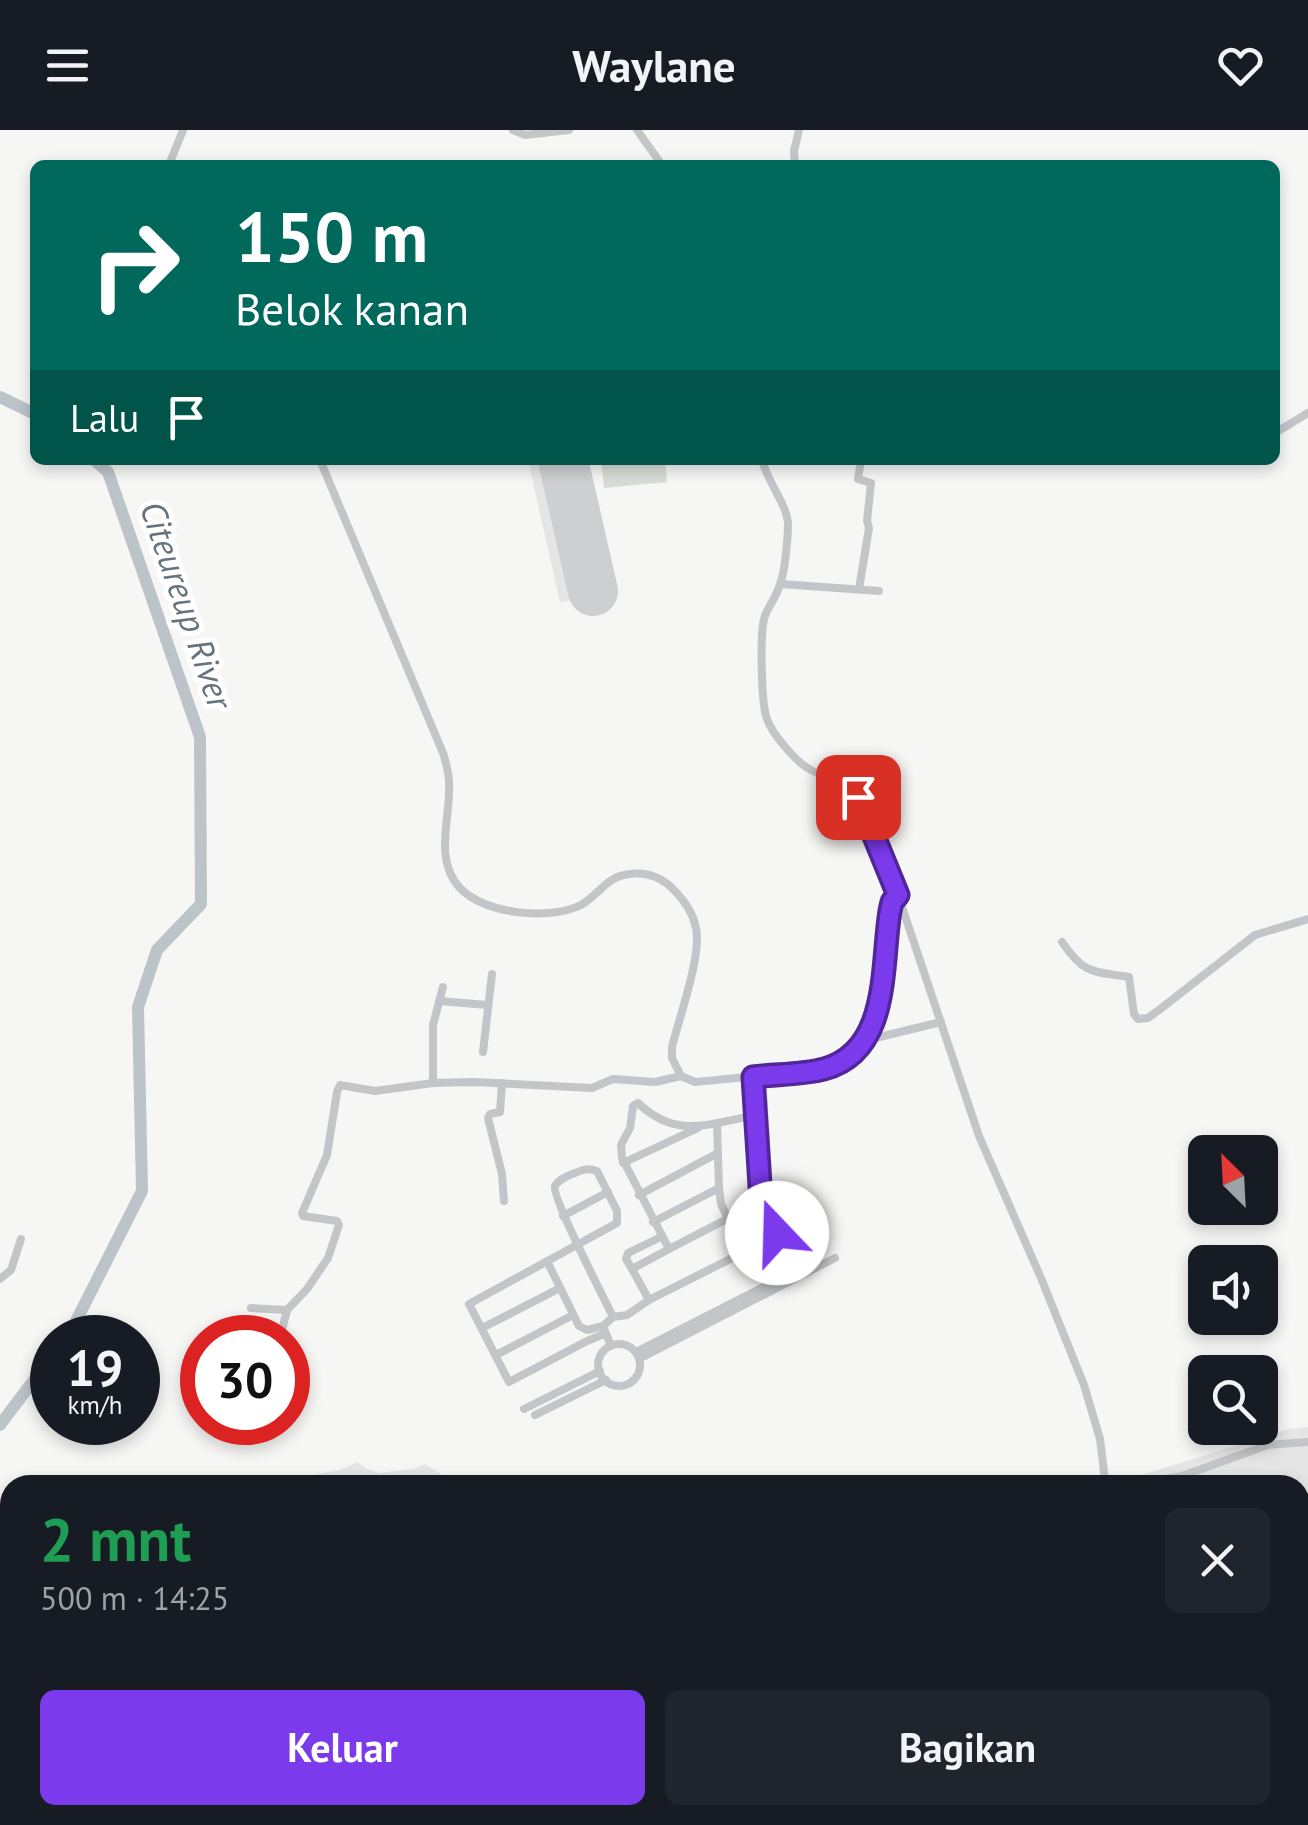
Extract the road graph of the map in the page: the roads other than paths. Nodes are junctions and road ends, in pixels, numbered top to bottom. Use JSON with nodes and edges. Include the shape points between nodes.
{"nodes":[{"id":1,"x":184,"y":130,"type":"edge"},
{"id":2,"x":513,"y":130,"type":"edge"},
{"id":3,"x":569,"y":130,"type":"edge"},
{"id":4,"x":637,"y":130,"type":"edge"},
{"id":5,"x":799,"y":130,"type":"edge"},
{"id":6,"x":171,"y":160,"type":"edge"},
{"id":7,"x":658,"y":160,"type":"edge"},
{"id":8,"x":794,"y":160,"type":"edge"},
{"id":9,"x":1308,"y":412,"type":"edge"},
{"id":10,"x":1280,"y":430,"type":"edge"},
{"id":11,"x":322,"y":465,"type":"edge"},
{"id":12,"x":764,"y":465,"type":"edge"},
{"id":13,"x":860,"y":465,"type":"edge"},
{"id":14,"x":781,"y":584,"type":"junction"},
{"id":15,"x":859,"y":589,"type":"junction"},
{"id":16,"x":879,"y":591,"type":"dead end"},
{"id":17,"x":898,"y":895,"type":"junction"},
{"id":18,"x":1308,"y":920,"type":"edge"},
{"id":19,"x":1062,"y":942,"type":"dead end"},
{"id":20,"x":492,"y":974,"type":"dead end"},
{"id":21,"x":443,"y":987,"type":"dead end"},
{"id":22,"x":438,"y":1000,"type":"junction"},
{"id":23,"x":487,"y":1005,"type":"junction"},
{"id":24,"x":940,"y":1022,"type":"junction"},
{"id":25,"x":863,"y":1041,"type":"junction"},
{"id":26,"x":483,"y":1052,"type":"dead end"},
{"id":27,"x":680,"y":1076,"type":"junction"},
{"id":28,"x":758,"y":1076,"type":"junction"},
{"id":29,"x":502,"y":1083,"type":"junction"},
{"id":30,"x":433,"y":1084,"type":"junction"},
{"id":31,"x":652,"y":1116,"type":"junction"},
{"id":32,"x":760,"y":1116,"type":"junction"},
{"id":33,"x":717,"y":1124,"type":"junction"},
{"id":34,"x":630,"y":1128,"type":"junction"},
{"id":35,"x":698,"y":1128,"type":"junction"},
{"id":36,"x":718,"y":1153,"type":"junction"},
{"id":37,"x":623,"y":1163,"type":"junction"},
{"id":38,"x":718,"y":1188,"type":"junction"},
{"id":39,"x":608,"y":1192,"type":"junction"},
{"id":40,"x":639,"y":1194,"type":"junction"},
{"id":41,"x":504,"y":1201,"type":"dead end"},
{"id":42,"x":563,"y":1216,"type":"junction"},
{"id":43,"x":727,"y":1219,"type":"junction"},
{"id":44,"x":653,"y":1222,"type":"junction"},
{"id":45,"x":662,"y":1236,"type":"junction"},
{"id":46,"x":21,"y":1239,"type":"dead end"},
{"id":47,"x":579,"y":1245,"type":"junction"},
{"id":48,"x":668,"y":1249,"type":"junction"},
{"id":49,"x":835,"y":1258,"type":"dead end"},
{"id":50,"x":547,"y":1261,"type":"junction"},
{"id":51,"x":632,"y":1269,"type":"junction"},
{"id":52,"x":804,"y":1274,"type":"junction"},
{"id":53,"x":0,"y":1280,"type":"edge"},
{"id":54,"x":560,"y":1288,"type":"junction"},
{"id":55,"x":649,"y":1300,"type":"junction"},
{"id":56,"x":251,"y":1308,"type":"dead end"},
{"id":57,"x":287,"y":1310,"type":"junction"},
{"id":58,"x":286,"y":1315,"type":"edge"},
{"id":59,"x":573,"y":1315,"type":"junction"},
{"id":60,"x":613,"y":1317,"type":"junction"},
{"id":61,"x":482,"y":1328,"type":"junction"},
{"id":62,"x":604,"y":1330,"type":"junction"},
{"id":63,"x":611,"y":1346,"type":"junction"},
{"id":64,"x":496,"y":1355,"type":"junction"},
{"id":65,"x":638,"y":1356,"type":"junction"},
{"id":66,"x":600,"y":1371,"type":"junction"},
{"id":67,"x":606,"y":1380,"type":"junction"},
{"id":68,"x":524,"y":1409,"type":"dead end"},
{"id":69,"x":535,"y":1415,"type":"dead end"},
{"id":70,"x":1308,"y":1442,"type":"edge"},
{"id":71,"x":1104,"y":1475,"type":"edge"},
{"id":72,"x":1185,"y":1475,"type":"edge"}],
"edges":[{"from":1,"to":6,"type":"street"},
{"from":2,"to":3,"type":"street"},
{"from":4,"to":7,"type":"street"},
{"from":5,"to":8,"type":"street"},
{"from":9,"to":10,"type":"street"},
{"from":11,"to":27,"type":"street","via":[[445,760],[446,855],[455,882],[486,904],[539,914],[570,910],[625,874],[667,883],[690,909],[697,935],[672,1047]]},
{"from":12,"to":14,"type":"street","via":[[788,521]]},
{"from":13,"to":15,"type":"street","via":[[858,479],[871,483]]},
{"from":14,"to":15,"type":"street"},
{"from":14,"to":17,"type":"street","via":[[763,630],[767,720],[808,769],[858,797]]},
{"from":15,"to":16,"type":"street"},
{"from":17,"to":24,"type":"street"},
{"from":17,"to":25,"type":"street","via":[[890,911],[878,1014]]},
{"from":18,"to":19,"type":"street","via":[[1255,935],[1143,1020],[1134,1014],[1130,978],[1088,970]]},
{"from":20,"to":23,"type":"street"},
{"from":21,"to":22,"type":"street"},
{"from":22,"to":23,"type":"street"},
{"from":22,"to":30,"type":"street"},
{"from":23,"to":26,"type":"street"},
{"from":24,"to":25,"type":"street"},
{"from":24,"to":71,"type":"street","via":[[1084,1385]]},
{"from":25,"to":28,"type":"street","via":[[826,1068]]},
{"from":27,"to":28,"type":"street","via":[[695,1082]]},
{"from":27,"to":29,"type":"street","via":[[613,1079],[592,1088]]},
{"from":28,"to":32,"type":"street"},
{"from":29,"to":30,"type":"street"},
{"from":29,"to":41,"type":"street","via":[[500,1112],[488,1118]]},
{"from":30,"to":57,"type":"street","via":[[376,1091],[339,1087],[327,1155],[302,1214],[339,1225],[328,1258]]},
{"from":31,"to":34,"type":"street"},
{"from":31,"to":34,"type":"street","via":[[635,1104]]},
{"from":31,"to":35,"type":"street"},
{"from":32,"to":33,"type":"street"},
{"from":32,"to":52,"type":"street","via":[[769,1192]]},
{"from":32,"to":65,"type":"street","via":[[761,1201],[792,1272]]},
{"from":33,"to":35,"type":"street"},
{"from":33,"to":36,"type":"street"},
{"from":34,"to":37,"type":"street","via":[[621,1145]]},
{"from":35,"to":37,"type":"street"},
{"from":36,"to":38,"type":"street"},
{"from":36,"to":40,"type":"street"},
{"from":37,"to":40,"type":"street"},
{"from":38,"to":43,"type":"street"},
{"from":38,"to":44,"type":"street"},
{"from":39,"to":42,"type":"street"},
{"from":39,"to":42,"type":"street","via":[[595,1168],[567,1176],[554,1190]]},
{"from":39,"to":47,"type":"street","via":[[616,1224]]},
{"from":40,"to":44,"type":"street"},
{"from":42,"to":47,"type":"street"},
{"from":43,"to":48,"type":"street"},
{"from":43,"to":55,"type":"street","via":[[742,1254]]},
{"from":44,"to":45,"type":"street"},
{"from":45,"to":48,"type":"street"},
{"from":45,"to":51,"type":"street","via":[[628,1253]]},
{"from":46,"to":53,"type":"street","via":[[11,1270]]},
{"from":47,"to":50,"type":"street"},
{"from":47,"to":60,"type":"street"},
{"from":48,"to":51,"type":"street"},
{"from":49,"to":52,"type":"street"},
{"from":50,"to":54,"type":"street"},
{"from":50,"to":61,"type":"street","via":[[470,1303]]},
{"from":51,"to":55,"type":"street"},
{"from":52,"to":65,"type":"street"},
{"from":54,"to":59,"type":"street"},
{"from":54,"to":61,"type":"street"},
{"from":55,"to":60,"type":"street"},
{"from":56,"to":57,"type":"street"},
{"from":57,"to":58,"type":"street"},
{"from":59,"to":62,"type":"street","via":[[583,1329]]},
{"from":59,"to":64,"type":"street"},
{"from":60,"to":62,"type":"street"},
{"from":61,"to":64,"type":"street"},
{"from":62,"to":63,"type":"street"},
{"from":62,"to":64,"type":"street","via":[[509,1382]]},
{"from":63,"to":65,"type":"street","via":[[624,1344]]},
{"from":63,"to":66,"type":"street","via":[[600,1356]]},
{"from":65,"to":67,"type":"street","via":[[632,1382]]},
{"from":66,"to":67,"type":"street"},
{"from":66,"to":68,"type":"street"},
{"from":67,"to":69,"type":"street"},
{"from":70,"to":72,"type":"street","via":[[1268,1445]]}]}
